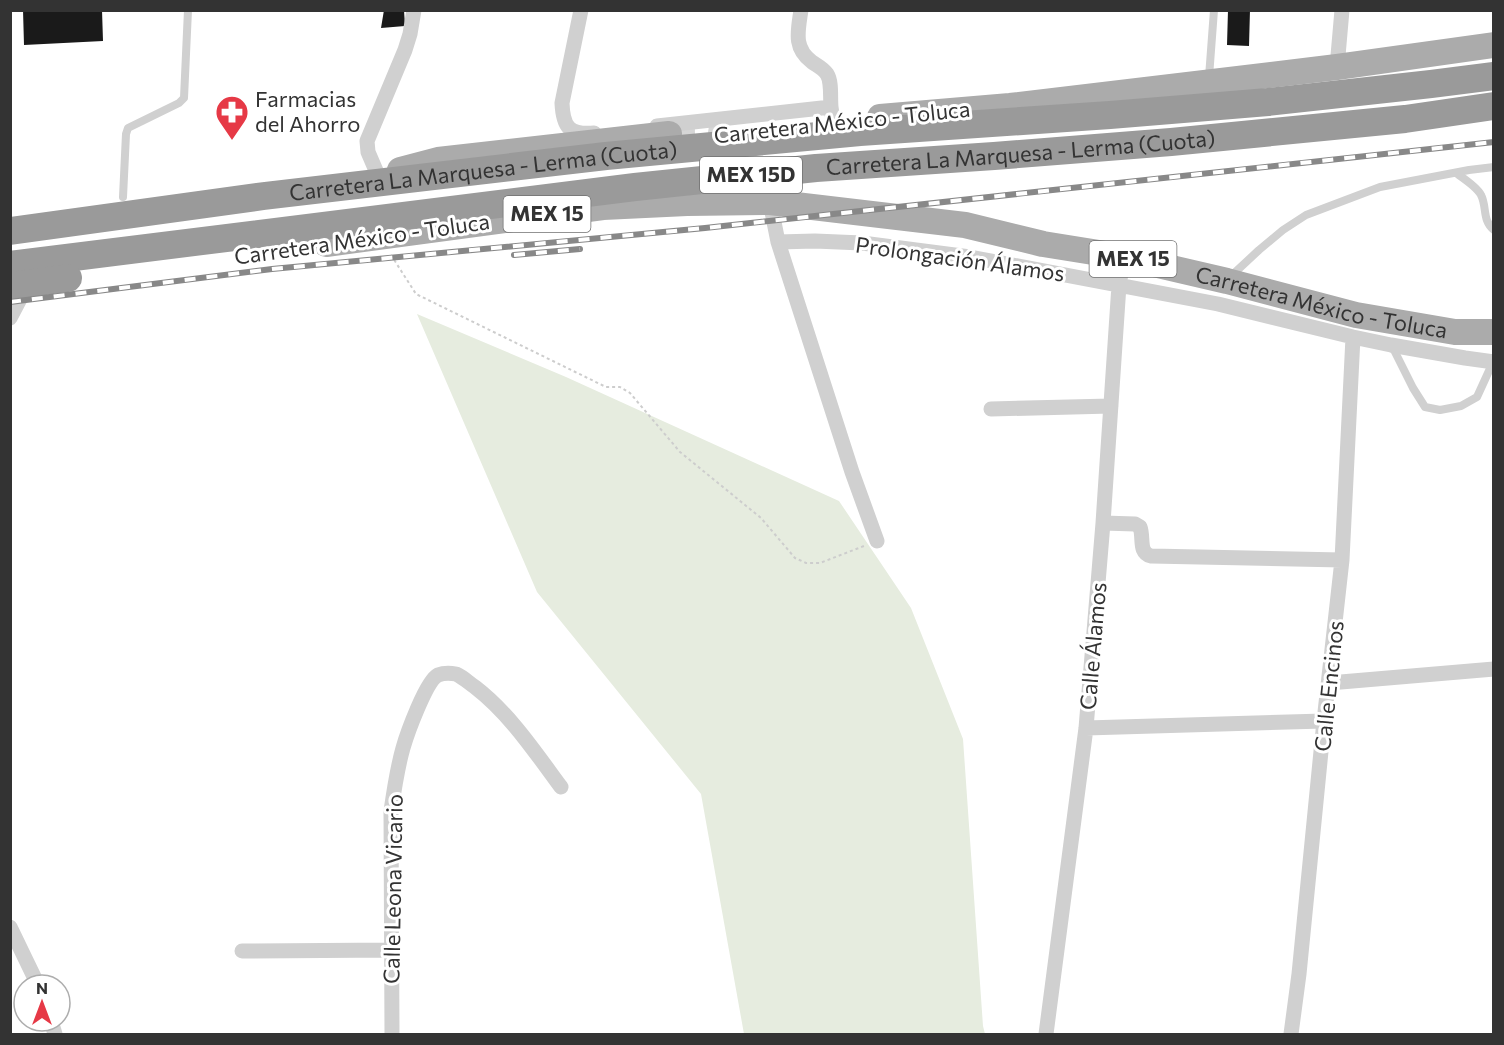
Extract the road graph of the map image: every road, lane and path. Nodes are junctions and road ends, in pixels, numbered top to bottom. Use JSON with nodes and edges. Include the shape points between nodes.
{"nodes":[{"id":1,"x":188,"y":10,"type":"edge"},
{"id":2,"x":414,"y":10,"type":"edge"},
{"id":3,"x":581,"y":10,"type":"edge"},
{"id":4,"x":801,"y":10,"type":"edge"},
{"id":5,"x":1214,"y":10,"type":"edge"},
{"id":6,"x":1342,"y":10,"type":"edge"},
{"id":7,"x":1494,"y":45,"type":"edge"},
{"id":8,"x":1336,"y":67,"type":"junction"},
{"id":9,"x":1494,"y":76,"type":"edge"},
{"id":10,"x":1209,"y":81,"type":"junction"},
{"id":11,"x":1494,"y":106,"type":"edge"},
{"id":12,"x":832,"y":114,"type":"junction"},
{"id":13,"x":669,"y":134,"type":"tunnel mouth"},
{"id":14,"x":1494,"y":167,"type":"edge"},
{"id":15,"x":389,"y":171,"type":"junction"},
{"id":16,"x":1456,"y":172,"type":"junction"},
{"id":17,"x":123,"y":197,"type":"junction"},
{"id":18,"x":770,"y":202,"type":"junction"},
{"id":19,"x":10,"y":211,"type":"edge"},
{"id":20,"x":673,"y":216,"type":"dead end"},
{"id":21,"x":1494,"y":230,"type":"edge"},
{"id":22,"x":10,"y":231,"type":"edge"},
{"id":23,"x":778,"y":242,"type":"junction"},
{"id":24,"x":326,"y":244,"type":"junction"},
{"id":25,"x":389,"y":251,"type":"dead end"},
{"id":26,"x":1124,"y":257,"type":"junction"},
{"id":27,"x":10,"y":265,"type":"edge"},
{"id":28,"x":1227,"y":280,"type":"junction"},
{"id":29,"x":22,"y":284,"type":"edge"},
{"id":30,"x":1119,"y":285,"type":"junction"},
{"id":31,"x":10,"y":318,"type":"edge"},
{"id":32,"x":1494,"y":332,"type":"edge"},
{"id":33,"x":1353,"y":337,"type":"junction"},
{"id":34,"x":1391,"y":345,"type":"junction"},
{"id":35,"x":1493,"y":362,"type":"edge"},
{"id":36,"x":1111,"y":406,"type":"junction"},
{"id":37,"x":991,"y":409,"type":"dead end"},
{"id":38,"x":1103,"y":523,"type":"junction"},
{"id":39,"x":877,"y":541,"type":"joint"},
{"id":40,"x":1342,"y":560,"type":"junction"},
{"id":41,"x":1494,"y":669,"type":"edge"},
{"id":42,"x":1329,"y":683,"type":"junction"},
{"id":43,"x":1324,"y":721,"type":"junction"},
{"id":44,"x":1086,"y":728,"type":"junction"},
{"id":45,"x":561,"y":787,"type":"dead end"},
{"id":46,"x":10,"y":927,"type":"edge"},
{"id":47,"x":392,"y":950,"type":"junction"},
{"id":48,"x":242,"y":951,"type":"dead end"},
{"id":49,"x":32,"y":973,"type":"edge"},
{"id":50,"x":392,"y":1035,"type":"edge"},
{"id":51,"x":1046,"y":1035,"type":"edge"},
{"id":52,"x":1291,"y":1035,"type":"edge"}],
"edges":[{"from":1,"to":17,"type":"lane","via":[[184,98],[128,128]]},
{"from":2,"to":15,"type":"street","via":[[405,50],[367,141],[368,152]]},
{"from":3,"to":12,"type":"street","via":[[562,103],[566,125],[576,132],[591,134]]},
{"from":4,"to":12,"type":"street","via":[[800,49],[829,78]]},
{"from":5,"to":10,"type":"lane"},
{"from":6,"to":8,"type":"street"},
{"from":7,"to":8,"type":"main road","name":"Carretera México - Toluca"},
{"from":8,"to":10,"type":"main road","name":"Carretera México - Toluca"},
{"from":9,"to":22,"type":"highway","name":"Carretera La Marquesa - Lerma (Cuota)","number":"MEX 15D","via":[[1268,102],[860,132],[606,156],[264,196]]},
{"from":10,"to":12,"type":"main road","name":"Carretera México - Toluca","via":[[1010,106]]},
{"from":11,"to":27,"type":"highway","name":"Carretera La Marquesa - Lerma (Cuota)","number":"MEX 15D","via":[[1405,119],[1172,142],[816,168],[634,187]]},
{"from":12,"to":15,"type":"main road","name":"Carretera México - Toluca"},
{"from":13,"to":15,"type":"main road","via":[[438,160]]},
{"from":14,"to":16,"type":"lane"},
{"from":15,"to":17,"type":"highway","name":"Carretera México - Toluca"},
{"from":16,"to":21,"type":"lane","via":[[1481,195],[1486,219]]},
{"from":16,"to":28,"type":"lane","via":[[1380,187],[1306,215],[1259,249]]},
{"from":17,"to":19,"type":"highway","name":"Carretera México - Toluca"},
{"from":18,"to":23,"type":"street"},
{"from":18,"to":24,"type":"main road","name":"Carretera México - Toluca","number":"MEX 15","via":[[603,207]]},
{"from":18,"to":26,"type":"main road","name":"Carretera México - Toluca","number":"MEX 15","via":[[965,225],[1043,244]]},
{"from":20,"to":24,"type":"main road","via":[[435,240]]},
{"from":23,"to":30,"type":"street","name":"Prolongación Álamos","via":[[862,243],[970,257]]},
{"from":23,"to":39,"type":"street"},
{"from":24,"to":29,"type":"highway","name":"Carretera México - Toluca","number":"MEX 15"},
{"from":25,"to":39,"type":"path","via":[[416,294],[606,387],[620,387],[630,393],[680,452],[761,518],[795,558],[820,563]]},
{"from":26,"to":28,"type":"main road","name":"Carretera México - Toluca","number":"MEX 15"},
{"from":26,"to":30,"type":"street","name":"Calle Álamos"},
{"from":28,"to":32,"type":"main road","name":"Carretera México - Toluca","number":"MEX 15","via":[[1356,315],[1455,332]]},
{"from":29,"to":31,"type":"street","via":[[20,299]]},
{"from":30,"to":33,"type":"street","name":"Prolongación Álamos"},
{"from":30,"to":36,"type":"street","name":"Calle Álamos"},
{"from":33,"to":34,"type":"street","name":"Prolongación Álamos"},
{"from":33,"to":40,"type":"street","name":"Calle Encinos"},
{"from":34,"to":35,"type":"street","name":"Prolongación Álamos"},
{"from":34,"to":35,"type":"lane","via":[[1425,407],[1440,410],[1461,406],[1477,397]]},
{"from":36,"to":37,"type":"street"},
{"from":36,"to":38,"type":"street","name":"Calle Álamos"},
{"from":38,"to":40,"type":"street","via":[[1140,527],[1143,551],[1151,556]]},
{"from":38,"to":44,"type":"street","name":"Calle Álamos"},
{"from":40,"to":42,"type":"street","name":"Calle Encinos"},
{"from":41,"to":42,"type":"street"},
{"from":42,"to":43,"type":"street","name":"Calle Encinos"},
{"from":43,"to":44,"type":"street"},
{"from":43,"to":52,"type":"street","name":"Calle Encinos"},
{"from":44,"to":51,"type":"street","name":"Calle Álamos"},
{"from":45,"to":47,"type":"street","name":"Calle Leona Vicario","via":[[526,739],[482,693],[452,673],[435,676],[403,747],[391,811]]},
{"from":46,"to":49,"type":"street"},
{"from":47,"to":48,"type":"street"},
{"from":47,"to":50,"type":"street","name":"Calle Leona Vicario"}]}
